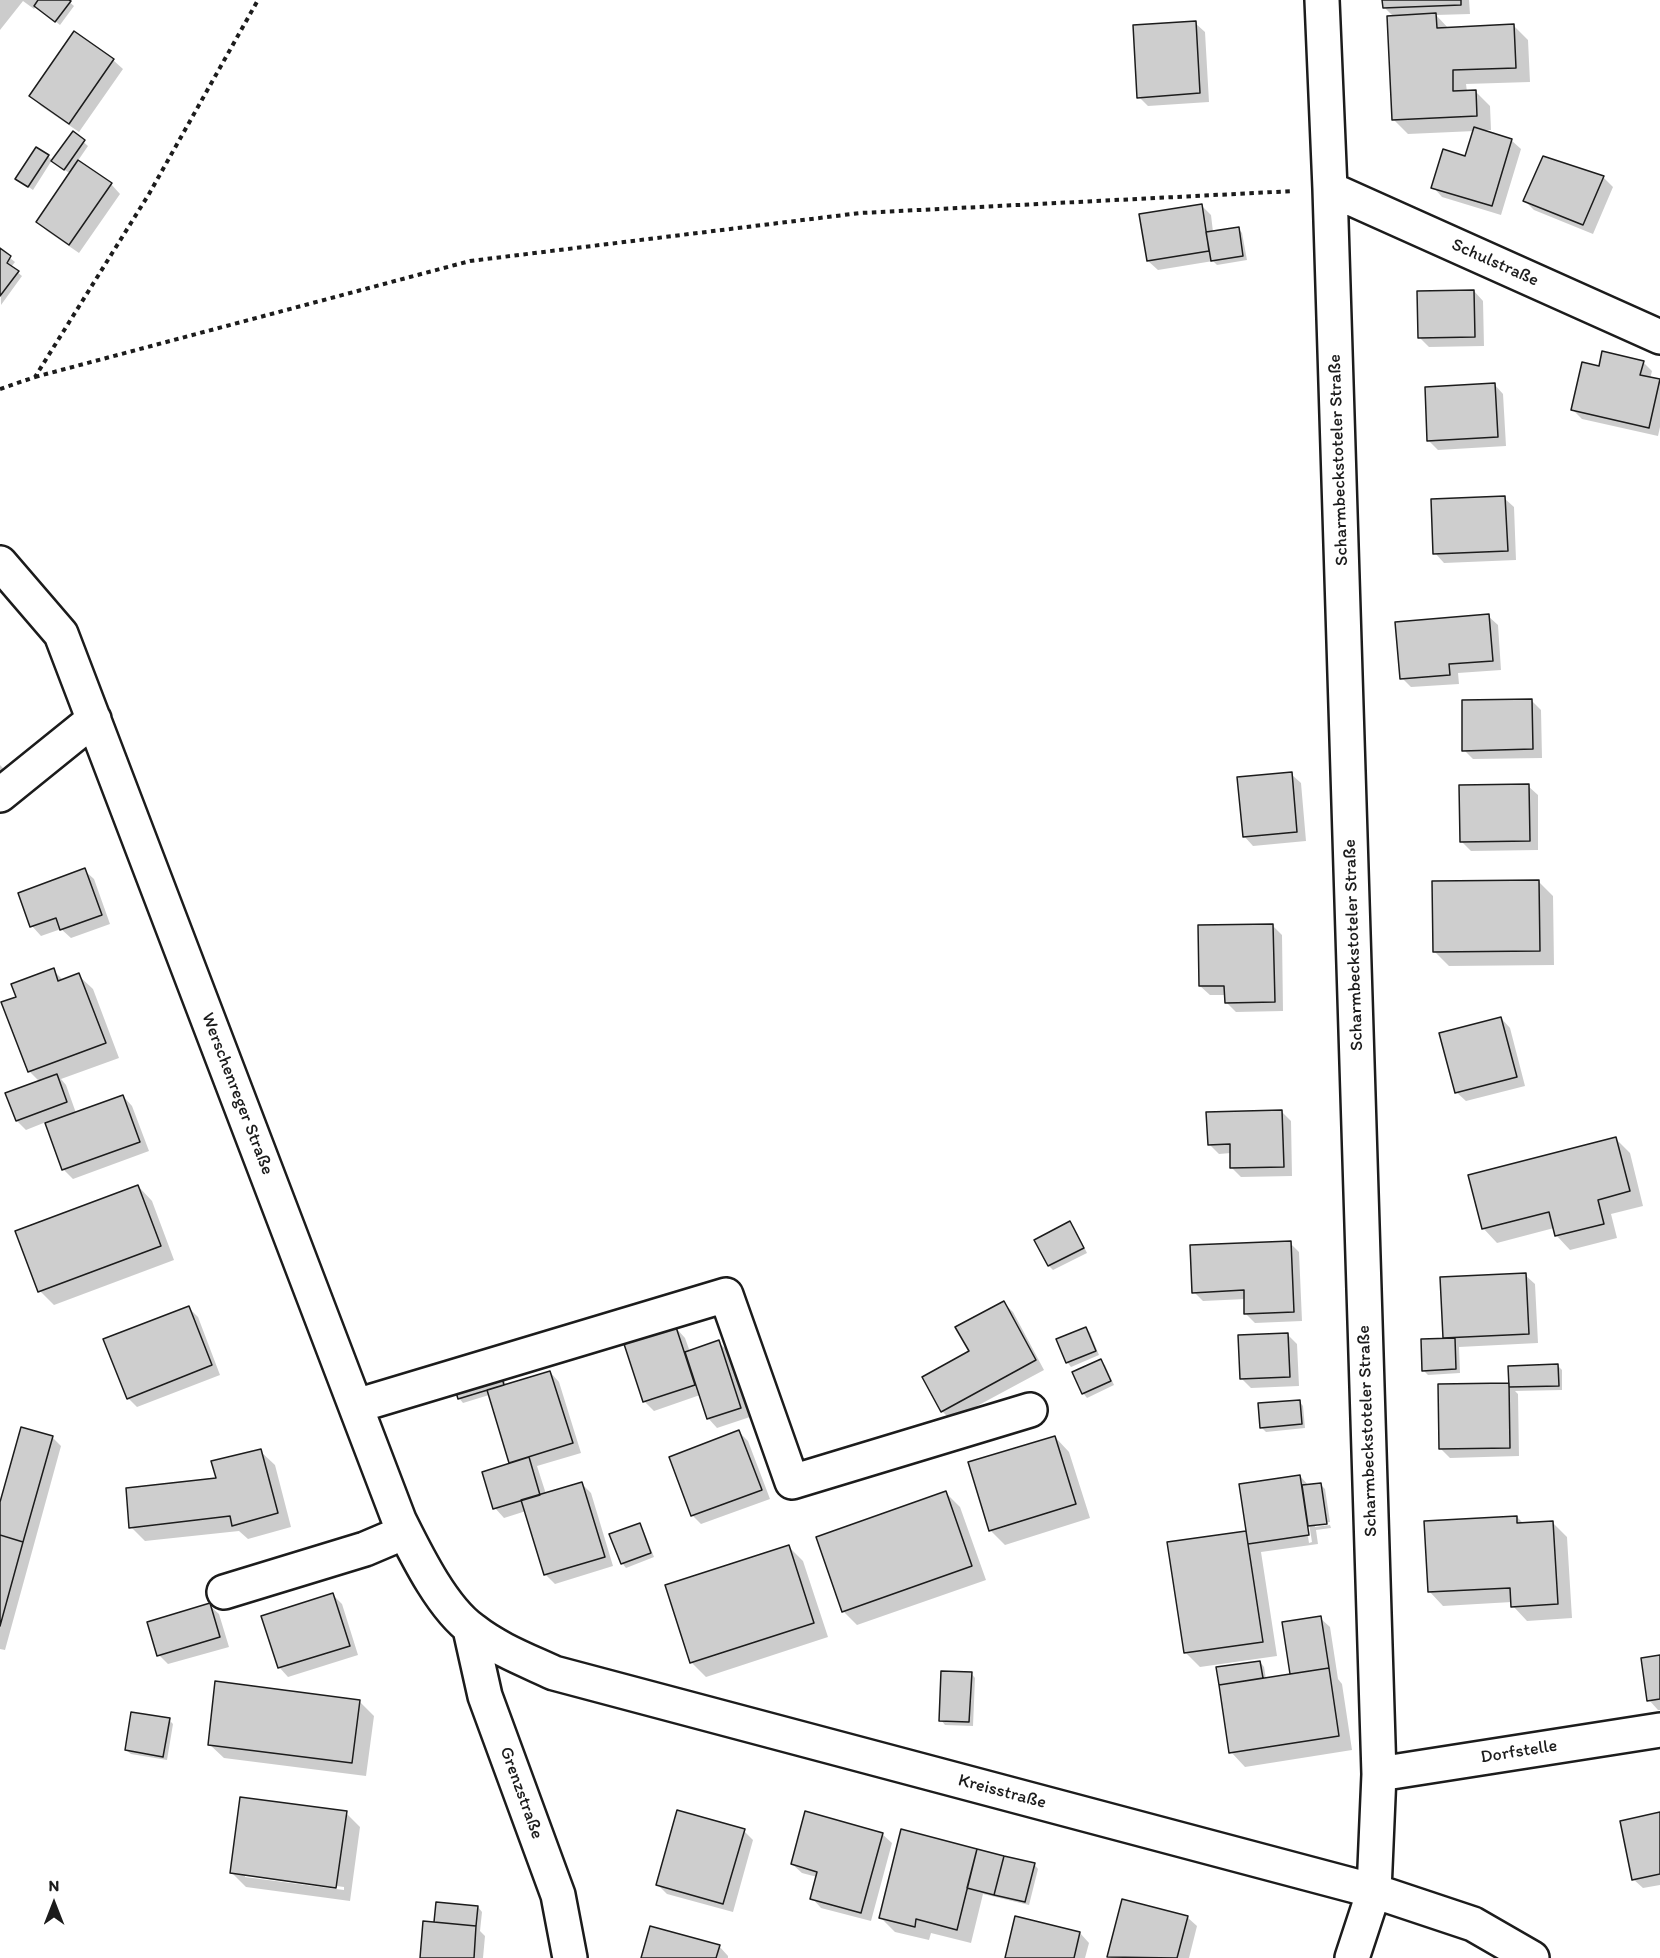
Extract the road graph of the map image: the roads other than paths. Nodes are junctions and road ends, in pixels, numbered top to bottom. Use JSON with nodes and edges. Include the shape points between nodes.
{"nodes":[{"id":1,"x":1322,"y":0,"type":"edge"},
{"id":2,"x":1330,"y":189,"type":"junction"},
{"id":3,"x":1660,"y":338,"type":"edge"},
{"id":4,"x":0,"y":563,"type":"edge"},
{"id":5,"x":94,"y":719,"type":"junction"},
{"id":6,"x":0,"y":795,"type":"edge"},
{"id":7,"x":356,"y":1406,"type":"junction"},
{"id":8,"x":1030,"y":1410,"type":"dead end"},
{"id":9,"x":405,"y":1532,"type":"junction"},
{"id":10,"x":224,"y":1592,"type":"dead end"},
{"id":11,"x":471,"y":1629,"type":"junction"},
{"id":12,"x":1660,"y":1730,"type":"edge"},
{"id":13,"x":1379,"y":1774,"type":"junction"},
{"id":14,"x":1374,"y":1891,"type":"junction"},
{"id":15,"x":570,"y":1958,"type":"edge"},
{"id":16,"x":1352,"y":1958,"type":"edge"},
{"id":17,"x":1532,"y":1958,"type":"edge"}],
"edges":[{"from":1,"to":2,"type":"street","name":"Scharmbeckstoteler Straße"},
{"from":2,"to":3,"type":"street","name":"Schulstraße"},
{"from":2,"to":13,"type":"street","name":"Scharmbeckstoteler Straße"},
{"from":4,"to":5,"type":"street","name":"Werschenreger Straße","via":[[61,634]]},
{"from":5,"to":6,"type":"street"},
{"from":5,"to":7,"type":"street","name":"Werschenreger Straße"},
{"from":7,"to":8,"type":"street","via":[[726,1295],[792,1482]]},
{"from":7,"to":9,"type":"street","name":"Werschenreger Straße"},
{"from":9,"to":10,"type":"street","via":[[365,1549]]},
{"from":9,"to":11,"type":"street","name":"Werschenreger Straße","via":[[447,1603]]},
{"from":11,"to":14,"type":"street","name":"Kreisstraße","via":[[554,1673]]},
{"from":11,"to":15,"type":"street","name":"Grenzstraße","via":[[485,1696],[558,1895]]},
{"from":12,"to":13,"type":"street","name":"Dorfstelle"},
{"from":13,"to":14,"type":"street","name":"Scharmbeckstoteler Straße"},
{"from":14,"to":16,"type":"street","name":"Scharmbeckstoteler Straße"},
{"from":14,"to":17,"type":"street","name":"Kreisstraße","via":[[1473,1924]]}]}
